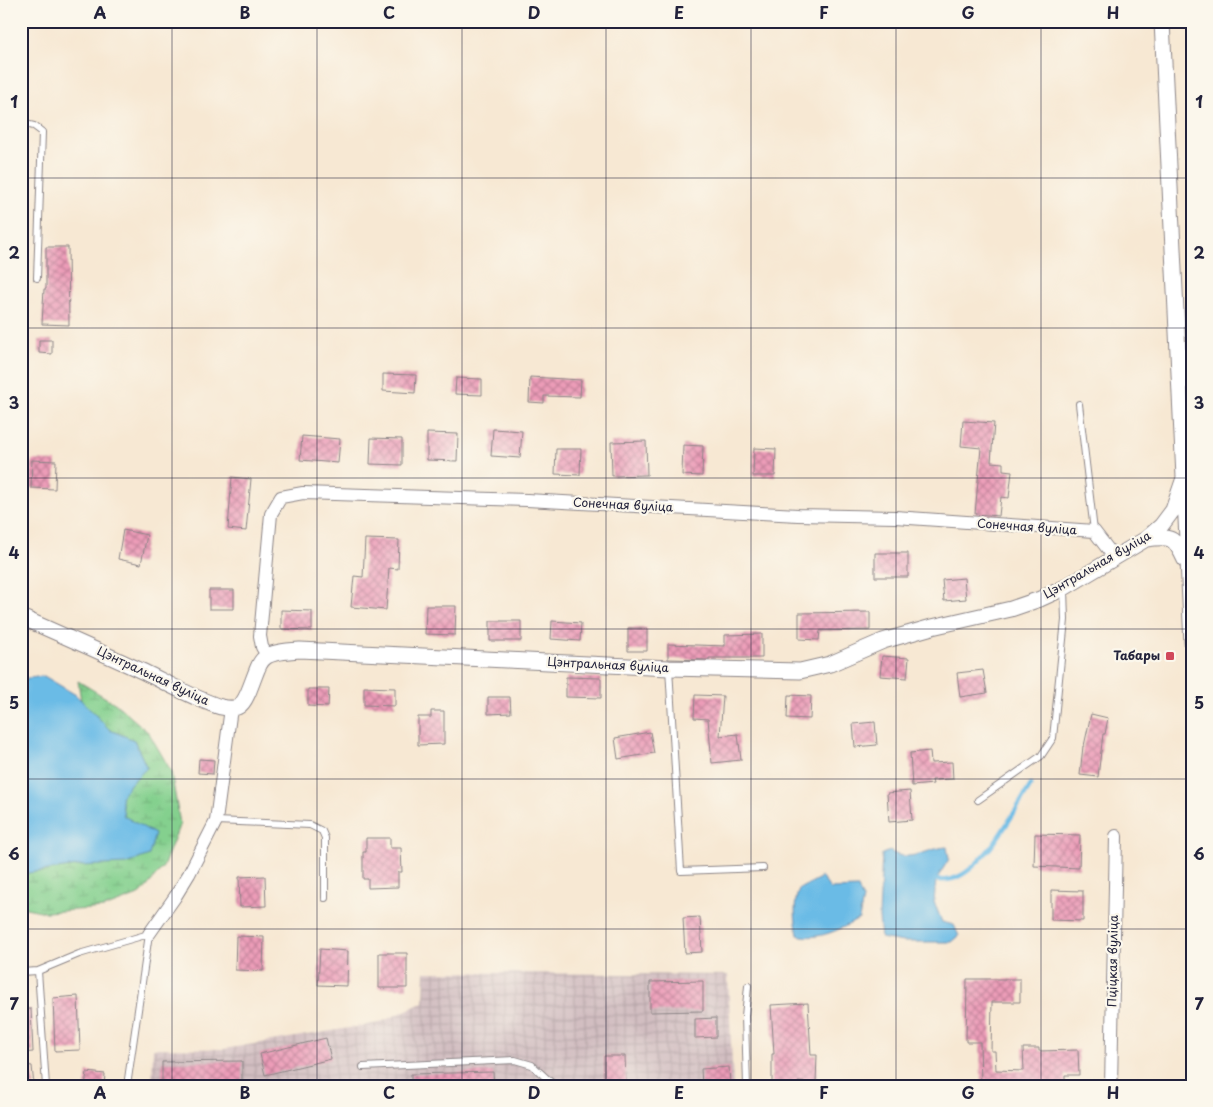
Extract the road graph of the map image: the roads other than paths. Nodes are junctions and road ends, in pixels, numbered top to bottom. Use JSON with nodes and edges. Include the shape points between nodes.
{"nodes":[{"id":1,"x":1162,"y":21,"type":"edge"},
{"id":2,"x":21,"y":123,"type":"edge"},
{"id":3,"x":37,"y":278,"type":"dead end"},
{"id":4,"x":1079,"y":404,"type":"dead end"},
{"id":5,"x":1184,"y":478,"type":"junction"},
{"id":6,"x":1094,"y":531,"type":"junction"},
{"id":7,"x":1146,"y":539,"type":"junction"},
{"id":8,"x":1114,"y":558,"type":"junction"},
{"id":9,"x":1188,"y":567,"type":"junction"},
{"id":10,"x":1064,"y":588,"type":"junction"},
{"id":11,"x":21,"y":617,"type":"edge"},
{"id":12,"x":1192,"y":643,"type":"edge"},
{"id":13,"x":267,"y":655,"type":"junction"},
{"id":14,"x":669,"y":668,"type":"junction"},
{"id":15,"x":231,"y":708,"type":"junction"},
{"id":16,"x":978,"y":800,"type":"dead end"},
{"id":17,"x":216,"y":821,"type":"junction"},
{"id":18,"x":1116,"y":836,"type":"dead end"},
{"id":19,"x":763,"y":868,"type":"dead end"},
{"id":20,"x":325,"y":898,"type":"dead end"},
{"id":21,"x":148,"y":934,"type":"junction"},
{"id":22,"x":38,"y":971,"type":"junction"},
{"id":23,"x":21,"y":972,"type":"edge"},
{"id":24,"x":748,"y":986,"type":"dead end"},
{"id":25,"x":362,"y":1067,"type":"dead end"},
{"id":26,"x":46,"y":1086,"type":"edge"},
{"id":27,"x":127,"y":1086,"type":"edge"},
{"id":28,"x":555,"y":1086,"type":"edge"},
{"id":29,"x":747,"y":1086,"type":"edge"},
{"id":30,"x":1112,"y":1086,"type":"edge"}],
"edges":[{"from":1,"to":5,"type":"street"},
{"from":2,"to":3,"type":"lane","via":[[42,132]]},
{"from":4,"to":6,"type":"lane"},
{"from":5,"to":7,"type":"street","name":"Цэнтральная вуліца","via":[[1174,510]]},
{"from":5,"to":9,"type":"street"},
{"from":6,"to":8,"type":"street","name":"Сонечная вуліца"},
{"from":6,"to":13,"type":"street","name":"Сонечная вуліца","via":[[527,500],[303,493],[281,497],[271,514],[260,636]]},
{"from":7,"to":8,"type":"street","name":"Цэнтральная вуліца"},
{"from":7,"to":9,"type":"street","via":[[1171,539],[1178,544]]},
{"from":8,"to":10,"type":"street","name":"Цэнтральная вуліца"},
{"from":9,"to":12,"type":"street"},
{"from":10,"to":14,"type":"street","name":"Цэнтральная вуліца","via":[[1011,609],[883,641],[830,664],[800,672]]},
{"from":10,"to":16,"type":"lane","via":[[1065,620],[1053,738],[1042,756]]},
{"from":11,"to":15,"type":"street","name":"Цэнтральная вуліца","via":[[185,692]]},
{"from":13,"to":14,"type":"street","name":"Цэнтральная вуліца","via":[[300,650]]},
{"from":13,"to":15,"type":"street","via":[[258,665],[246,699]]},
{"from":14,"to":19,"type":"lane","via":[[681,871]]},
{"from":15,"to":17,"type":"street"},
{"from":17,"to":20,"type":"lane","via":[[310,825],[322,831],[325,838]]},
{"from":17,"to":21,"type":"street","via":[[189,874]]},
{"from":18,"to":30,"type":"street","name":"Пціцкая вуліца"},
{"from":21,"to":22,"type":"lane","via":[[79,954]]},
{"from":21,"to":27,"type":"lane"},
{"from":22,"to":23,"type":"lane"},
{"from":22,"to":26,"type":"lane"},
{"from":24,"to":29,"type":"lane","via":[[744,1016]]},
{"from":25,"to":28,"type":"lane","via":[[515,1060],[532,1065]]}]}
